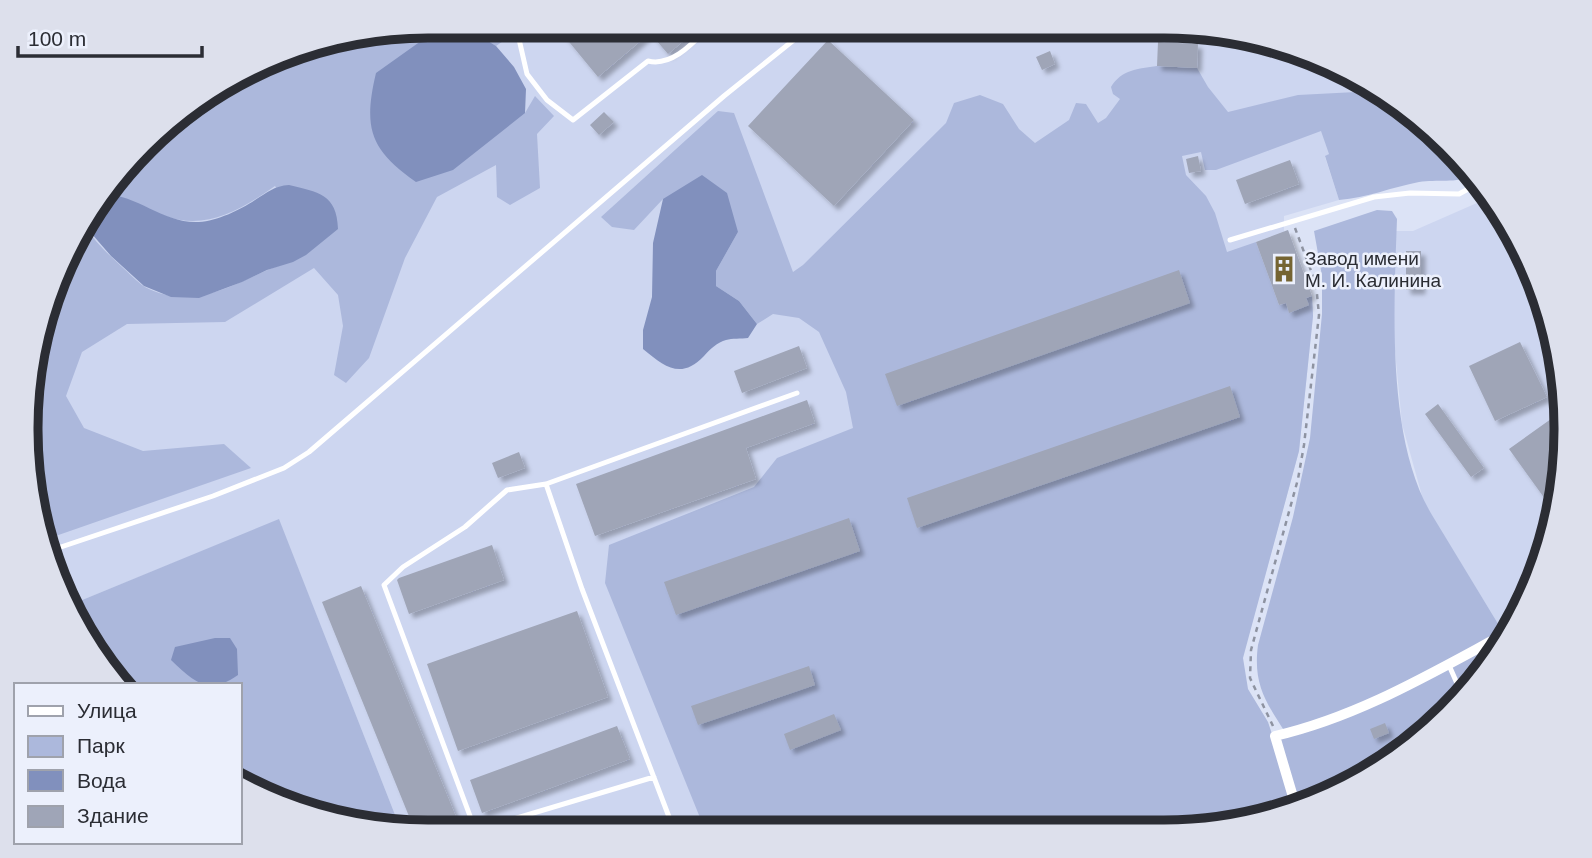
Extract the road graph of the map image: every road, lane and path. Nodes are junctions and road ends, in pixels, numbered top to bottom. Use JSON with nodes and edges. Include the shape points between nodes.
{"nodes":[{"id":1,"x":519,"y":38,"type":"edge"},
{"id":2,"x":696,"y":38,"type":"edge"},
{"id":3,"x":796,"y":38,"type":"edge"},
{"id":4,"x":1470,"y":188,"type":"edge"},
{"id":5,"x":1294,"y":222,"type":"junction"},
{"id":6,"x":1230,"y":240,"type":"dead end"},
{"id":7,"x":797,"y":393,"type":"dead end"},
{"id":8,"x":545,"y":484,"type":"junction"},
{"id":9,"x":57,"y":548,"type":"edge"},
{"id":10,"x":1491,"y":641,"type":"edge"},
{"id":11,"x":1448,"y":663,"type":"junction"},
{"id":12,"x":1458,"y":685,"type":"edge"},
{"id":13,"x":1275,"y":736,"type":"junction"},
{"id":14,"x":654,"y":777,"type":"junction"},
{"id":15,"x":1293,"y":797,"type":"edge"},
{"id":16,"x":472,"y":820,"type":"edge"},
{"id":17,"x":510,"y":820,"type":"edge"},
{"id":18,"x":670,"y":820,"type":"edge"}],
"edges":[{"from":1,"to":2,"type":"lane","via":[[527,74],[547,100],[573,120],[648,61],[670,61]]},
{"from":3,"to":9,"type":"lane","via":[[309,452],[236,488]]},
{"from":4,"to":5,"type":"lane","via":[[1459,194],[1374,197]]},
{"from":5,"to":6,"type":"lane"},
{"from":5,"to":13,"type":"path","via":[[1316,284],[1319,315],[1298,479],[1251,649],[1250,678]]},
{"from":7,"to":8,"type":"lane"},
{"from":8,"to":14,"type":"lane"},
{"from":8,"to":16,"type":"lane","via":[[507,490],[465,527],[403,567],[384,585]]},
{"from":10,"to":11,"type":"street"},
{"from":11,"to":12,"type":"lane"},
{"from":11,"to":13,"type":"street","via":[[1360,710]]},
{"from":13,"to":15,"type":"street"},
{"from":14,"to":17,"type":"lane"},
{"from":14,"to":18,"type":"lane"}]}
